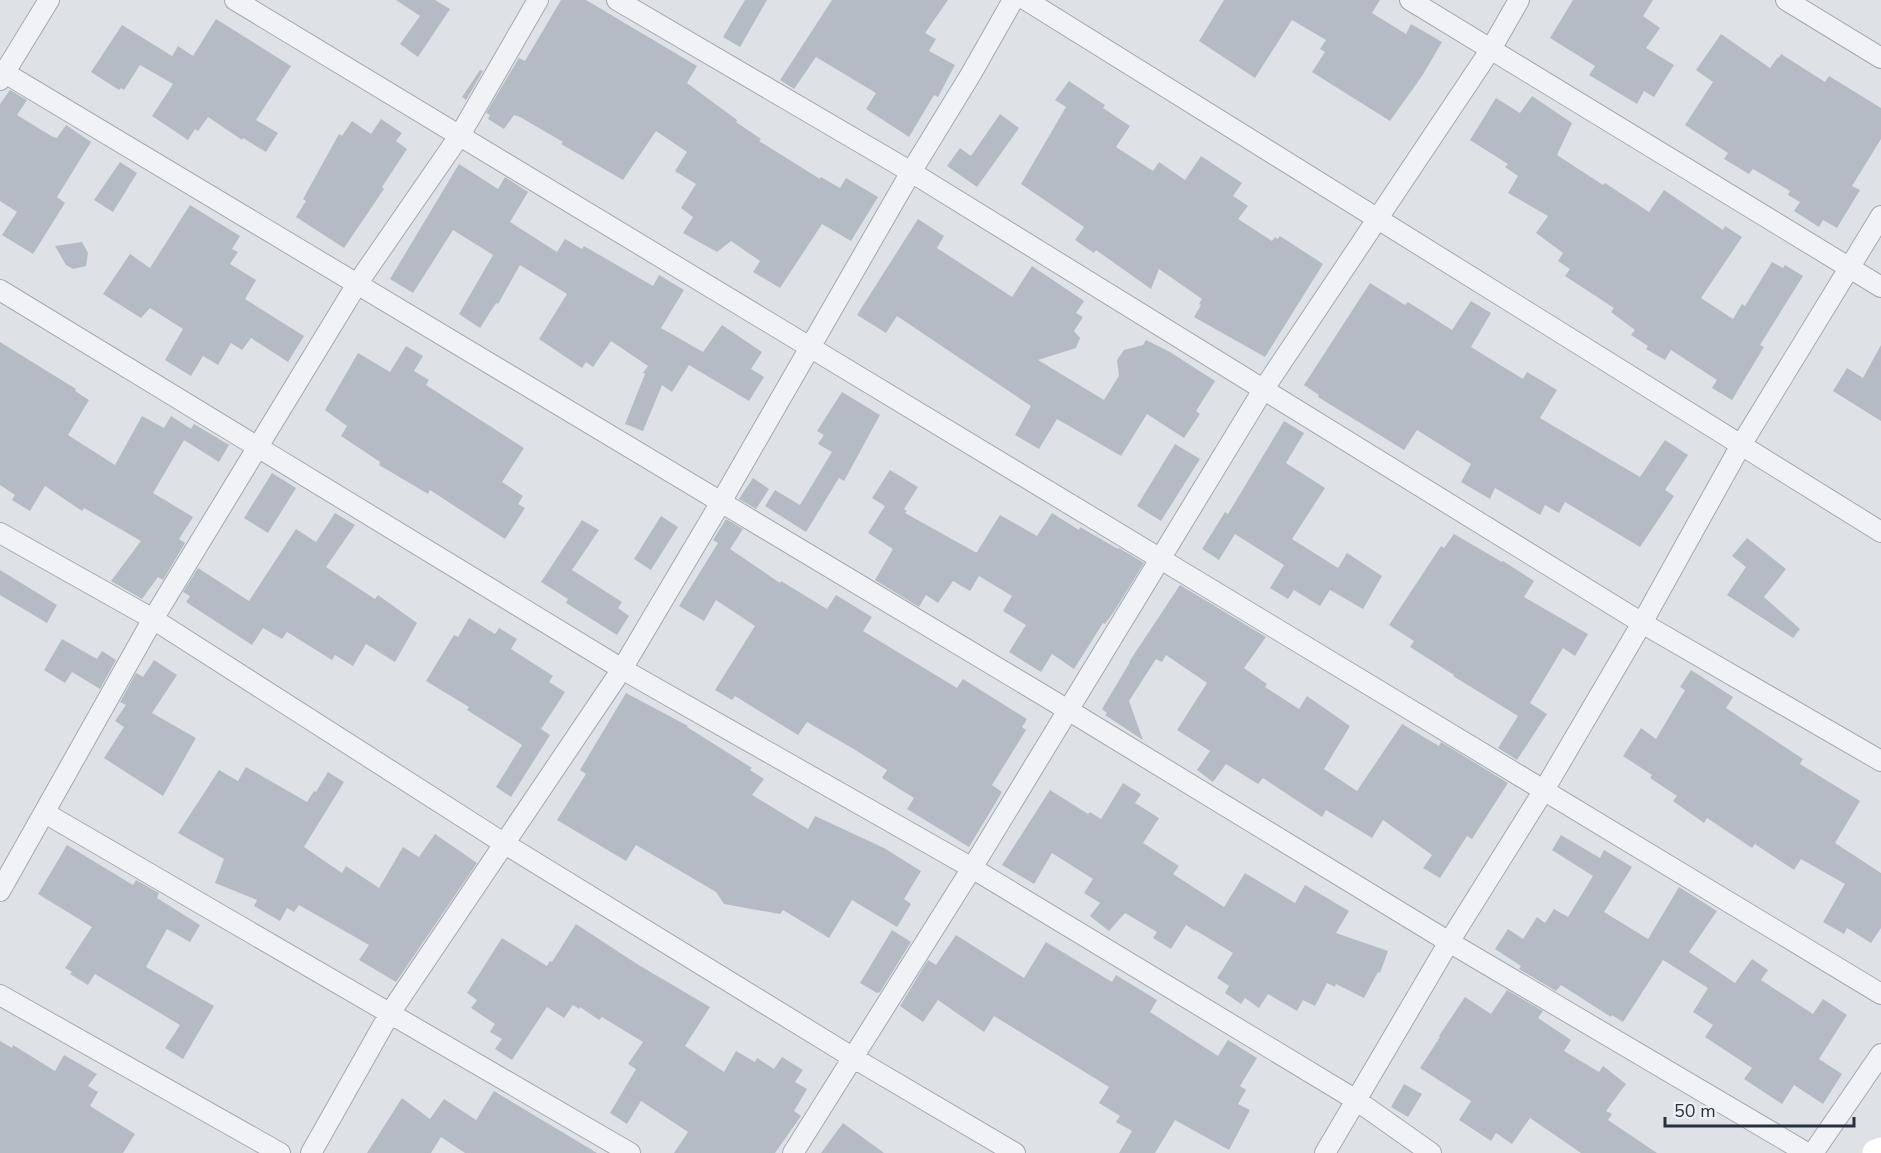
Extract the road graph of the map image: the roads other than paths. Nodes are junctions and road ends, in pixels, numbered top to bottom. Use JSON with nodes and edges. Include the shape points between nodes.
{"nodes":[{"id":1,"x":49,"y":0,"type":"edge"},
{"id":2,"x":235,"y":0,"type":"edge"},
{"id":3,"x":538,"y":0,"type":"edge"},
{"id":4,"x":617,"y":0,"type":"edge"},
{"id":5,"x":1013,"y":0,"type":"edge"},
{"id":6,"x":1026,"y":0,"type":"edge"},
{"id":7,"x":1410,"y":0,"type":"edge"},
{"id":8,"x":1519,"y":0,"type":"edge"},
{"id":9,"x":1786,"y":0,"type":"edge"},
{"id":10,"x":1491,"y":49,"type":"junction"},
{"id":11,"x":1881,"y":58,"type":"edge"},
{"id":12,"x":2,"y":75,"type":"edge"},
{"id":13,"x":460,"y":135,"type":"junction"},
{"id":14,"x":911,"y":172,"type":"junction"},
{"id":15,"x":1881,"y":216,"type":"edge"},
{"id":16,"x":1378,"y":219,"type":"junction"},
{"id":17,"x":1849,"y":268,"type":"junction"},
{"id":18,"x":357,"y":284,"type":"junction"},
{"id":19,"x":1881,"y":287,"type":"edge"},
{"id":20,"x":0,"y":290,"type":"edge"},
{"id":21,"x":811,"y":348,"type":"junction"},
{"id":22,"x":1263,"y":390,"type":"junction"},
{"id":23,"x":1741,"y":445,"type":"junction"},
{"id":24,"x":258,"y":447,"type":"junction"},
{"id":25,"x":722,"y":502,"type":"junction"},
{"id":26,"x":1881,"y":532,"type":"edge"},
{"id":27,"x":0,"y":533,"type":"edge"},
{"id":28,"x":1160,"y":559,"type":"junction"},
{"id":29,"x":153,"y":619,"type":"junction"},
{"id":30,"x":1642,"y":623,"type":"junction"},
{"id":31,"x":622,"y":669,"type":"junction"},
{"id":32,"x":1068,"y":710,"type":"junction"},
{"id":33,"x":1881,"y":761,"type":"edge"},
{"id":34,"x":1544,"y":790,"type":"junction"},
{"id":35,"x":45,"y":813,"type":"junction"},
{"id":36,"x":505,"y":844,"type":"junction"},
{"id":37,"x":972,"y":868,"type":"junction"},
{"id":38,"x":0,"y":891,"type":"edge"},
{"id":39,"x":1449,"y":942,"type":"junction"},
{"id":40,"x":1881,"y":994,"type":"edge"},
{"id":41,"x":0,"y":995,"type":"edge"},
{"id":42,"x":390,"y":1013,"type":"junction"},
{"id":43,"x":1881,"y":1054,"type":"edge"},
{"id":44,"x":852,"y":1057,"type":"junction"},
{"id":45,"x":1356,"y":1100,"type":"junction"},
{"id":46,"x":1881,"y":1151,"type":"edge"},
{"id":47,"x":280,"y":1153,"type":"edge"},
{"id":48,"x":311,"y":1153,"type":"edge"},
{"id":49,"x":630,"y":1153,"type":"edge"},
{"id":50,"x":793,"y":1153,"type":"edge"},
{"id":51,"x":1015,"y":1153,"type":"edge"},
{"id":52,"x":1325,"y":1153,"type":"edge"},
{"id":53,"x":1431,"y":1153,"type":"edge"},
{"id":54,"x":1807,"y":1153,"type":"edge"},
{"id":55,"x":1813,"y":1153,"type":"edge"},
{"id":56,"x":1876,"y":1153,"type":"edge"}],
"edges":[{"from":1,"to":12,"type":"street"},
{"from":2,"to":13,"type":"street"},
{"from":3,"to":13,"type":"street"},
{"from":4,"to":14,"type":"street"},
{"from":5,"to":14,"type":"street"},
{"from":6,"to":16,"type":"street"},
{"from":7,"to":10,"type":"street"},
{"from":8,"to":10,"type":"street"},
{"from":9,"to":11,"type":"street"},
{"from":10,"to":16,"type":"street"},
{"from":10,"to":17,"type":"street"},
{"from":12,"to":18,"type":"street"},
{"from":13,"to":18,"type":"street"},
{"from":13,"to":21,"type":"street"},
{"from":14,"to":21,"type":"street"},
{"from":14,"to":22,"type":"street"},
{"from":15,"to":17,"type":"street"},
{"from":16,"to":22,"type":"street"},
{"from":16,"to":23,"type":"street"},
{"from":17,"to":19,"type":"street"},
{"from":17,"to":23,"type":"street"},
{"from":18,"to":24,"type":"street"},
{"from":18,"to":25,"type":"street"},
{"from":20,"to":24,"type":"street"},
{"from":21,"to":25,"type":"street"},
{"from":21,"to":28,"type":"street"},
{"from":22,"to":28,"type":"street"},
{"from":22,"to":30,"type":"street"},
{"from":23,"to":26,"type":"street"},
{"from":23,"to":30,"type":"street"},
{"from":24,"to":29,"type":"street"},
{"from":24,"to":31,"type":"street"},
{"from":25,"to":31,"type":"street"},
{"from":25,"to":32,"type":"street"},
{"from":27,"to":29,"type":"street"},
{"from":28,"to":32,"type":"street"},
{"from":28,"to":34,"type":"street"},
{"from":29,"to":35,"type":"street"},
{"from":29,"to":36,"type":"street"},
{"from":30,"to":33,"type":"street"},
{"from":30,"to":34,"type":"street"},
{"from":31,"to":36,"type":"street"},
{"from":31,"to":37,"type":"street"},
{"from":32,"to":37,"type":"street"},
{"from":32,"to":39,"type":"street"},
{"from":34,"to":39,"type":"street"},
{"from":34,"to":40,"type":"street"},
{"from":35,"to":38,"type":"street"},
{"from":35,"to":42,"type":"street"},
{"from":36,"to":42,"type":"street"},
{"from":36,"to":44,"type":"street"},
{"from":37,"to":44,"type":"street"},
{"from":37,"to":45,"type":"street"},
{"from":39,"to":45,"type":"street"},
{"from":39,"to":54,"type":"street"},
{"from":41,"to":47,"type":"street"},
{"from":42,"to":48,"type":"street"},
{"from":42,"to":49,"type":"street"},
{"from":43,"to":55,"type":"street"},
{"from":44,"to":50,"type":"street"},
{"from":44,"to":51,"type":"street"},
{"from":45,"to":52,"type":"street"},
{"from":45,"to":53,"type":"street"},
{"from":46,"to":56,"type":"main road"}]}
